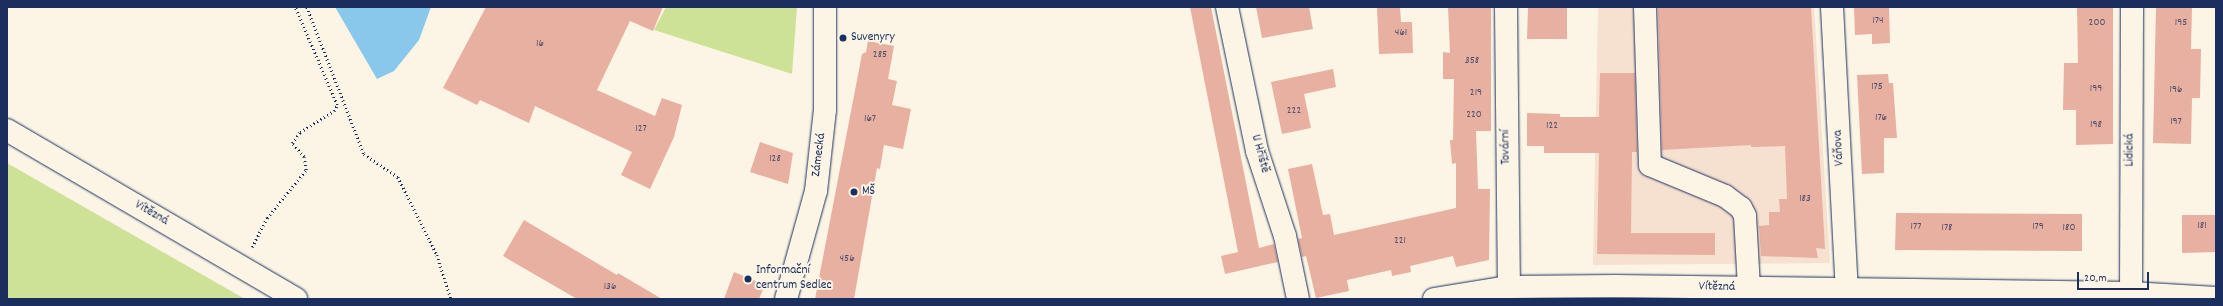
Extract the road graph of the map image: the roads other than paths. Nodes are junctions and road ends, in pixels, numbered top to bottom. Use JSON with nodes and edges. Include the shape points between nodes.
{"nodes":[{"id":1,"x":826,"y":7,"type":"edge"},
{"id":2,"x":1226,"y":7,"type":"edge"},
{"id":3,"x":1506,"y":7,"type":"edge"},
{"id":4,"x":1645,"y":7,"type":"edge"},
{"id":5,"x":1832,"y":7,"type":"edge"},
{"id":6,"x":2132,"y":7,"type":"edge"},
{"id":7,"x":7,"y":130,"type":"edge"},
{"id":8,"x":1509,"y":288,"type":"junction"},
{"id":9,"x":1749,"y":288,"type":"junction"},
{"id":10,"x":1847,"y":289,"type":"junction"},
{"id":11,"x":2131,"y":293,"type":"junction"},
{"id":12,"x":2216,"y":298,"type":"edge"},
{"id":13,"x":296,"y":299,"type":"edge"},
{"id":14,"x":786,"y":299,"type":"edge"},
{"id":15,"x":1298,"y":299,"type":"edge"},
{"id":16,"x":1434,"y":299,"type":"edge"}],
"edges":[{"from":1,"to":14,"type":"street","name":"Zámecká","via":[[825,110],[816,191]]},
{"from":2,"to":15,"type":"street","name":"U Hřiště","via":[[1257,151],[1285,236]]},
{"from":3,"to":8,"type":"street","name":"Tovární"},
{"from":4,"to":9,"type":"street","via":[[1650,165],[1725,196],[1740,208],[1745,216]]},
{"from":5,"to":10,"type":"street","name":"Váňova"},
{"from":6,"to":11,"type":"street","name":"Lidická"},
{"from":7,"to":13,"type":"street","name":"Vítězná"},
{"from":8,"to":9,"type":"street","name":"Vítězná"},
{"from":8,"to":16,"type":"street","name":"Vítězná"},
{"from":9,"to":10,"type":"street","name":"Vítězná"},
{"from":10,"to":11,"type":"street","name":"Vítězná"},
{"from":11,"to":12,"type":"street","name":"Vítězná"}]}
